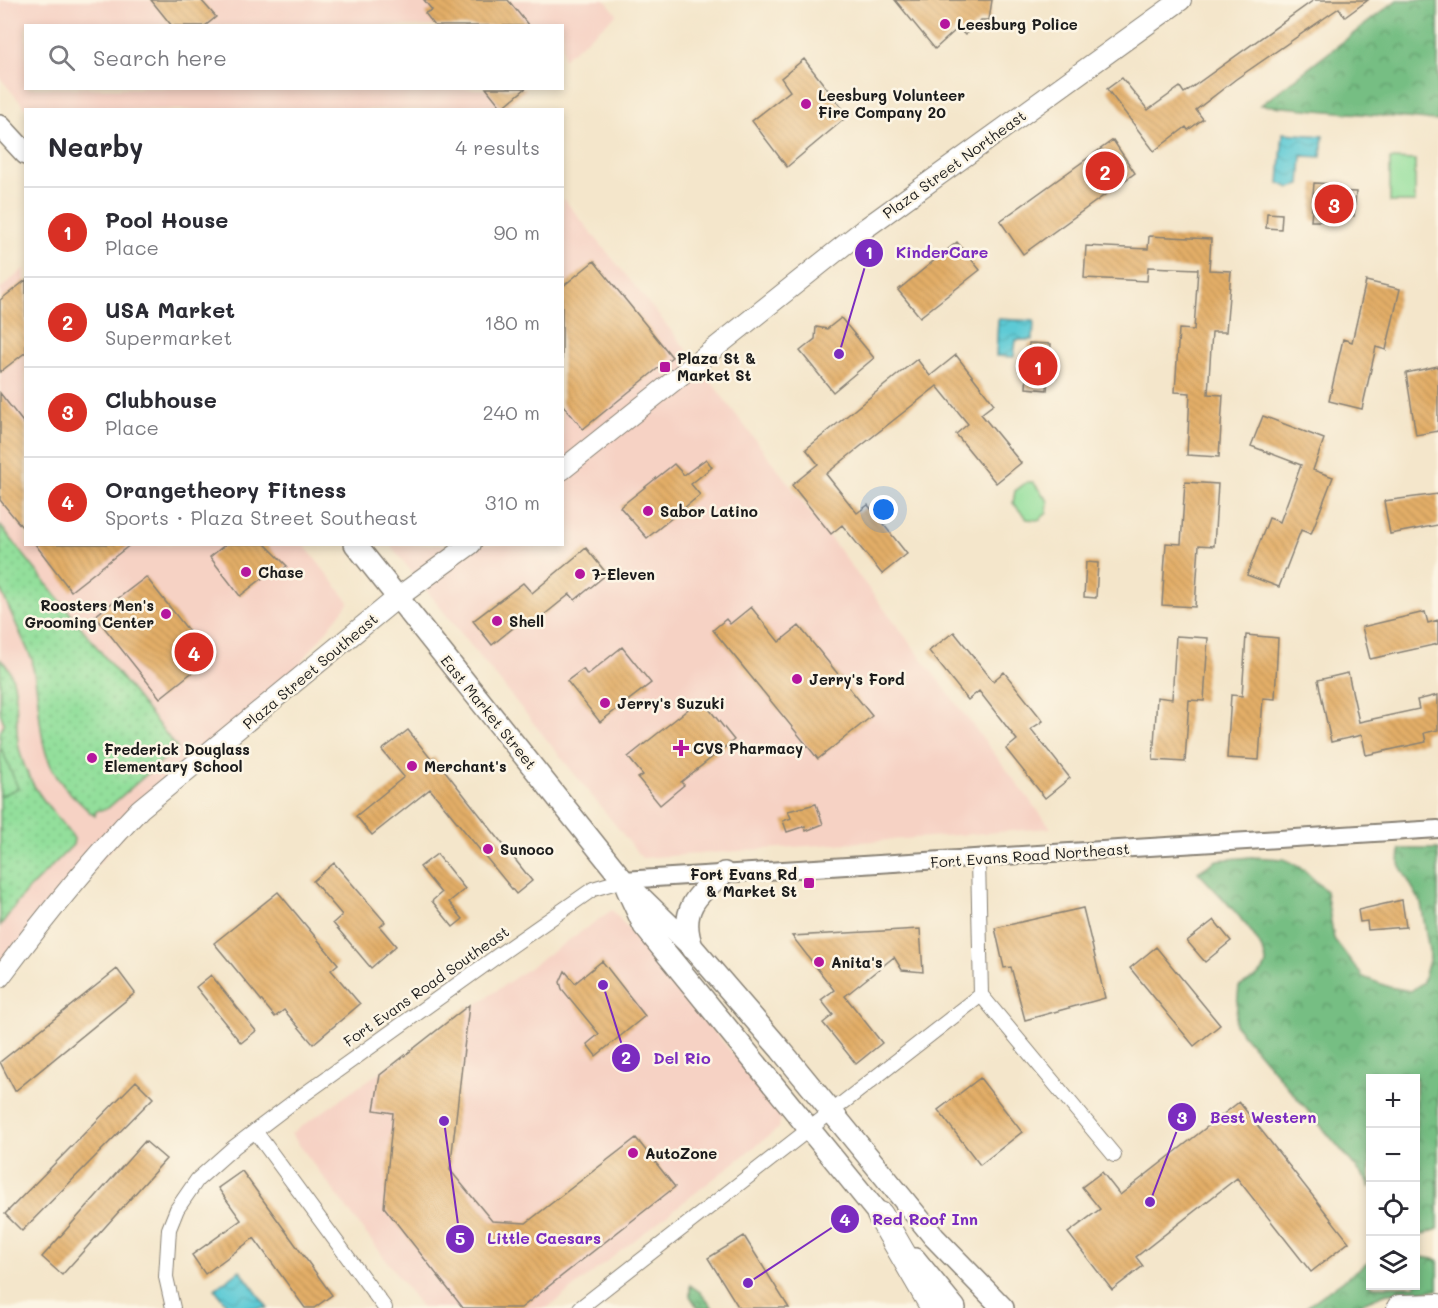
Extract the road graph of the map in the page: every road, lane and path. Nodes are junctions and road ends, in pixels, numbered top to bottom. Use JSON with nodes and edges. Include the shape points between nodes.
{"nodes":[{"id":1,"x":1181,"y":0,"type":"edge"},
{"id":2,"x":0,"y":126,"type":"edge"},
{"id":3,"x":24,"y":152,"type":"edge"},
{"id":4,"x":564,"y":468,"type":"edge"},
{"id":5,"x":357,"y":546,"type":"edge"},
{"id":6,"x":468,"y":546,"type":"edge"},
{"id":7,"x":398,"y":598,"type":"junction"},
{"id":8,"x":1438,"y":829,"type":"edge"},
{"id":9,"x":978,"y":860,"type":"junction"},
{"id":10,"x":724,"y":873,"type":"junction"},
{"id":11,"x":623,"y":880,"type":"junction"},
{"id":12,"x":694,"y":949,"type":"junction"},
{"id":13,"x":0,"y":977,"type":"edge"},
{"id":14,"x":981,"y":995,"type":"junction"},
{"id":15,"x":831,"y":1112,"type":"junction"},
{"id":16,"x":810,"y":1128,"type":"junction"},
{"id":17,"x":255,"y":1131,"type":"junction"},
{"id":18,"x":1114,"y":1155,"type":"dead end"},
{"id":19,"x":880,"y":1215,"type":"junction"},
{"id":20,"x":1438,"y":1306,"type":"edge"},
{"id":21,"x":172,"y":1308,"type":"edge"},
{"id":22,"x":385,"y":1308,"type":"edge"},
{"id":23,"x":580,"y":1308,"type":"edge"},
{"id":24,"x":934,"y":1308,"type":"edge"},
{"id":25,"x":955,"y":1308,"type":"edge"},
{"id":26,"x":1003,"y":1308,"type":"edge"},
{"id":27,"x":1400,"y":1308,"type":"edge"}],
"edges":[{"from":1,"to":4,"type":"main road","name":"Plaza Street Northeast","via":[[863,230]]},
{"from":2,"to":3,"type":"main road"},
{"from":5,"to":7,"type":"main road","name":"East Market Street"},
{"from":6,"to":7,"type":"main road"},
{"from":7,"to":11,"type":"main road","name":"East Market Street"},
{"from":7,"to":13,"type":"main road","name":"Plaza Street Southeast","via":[[140,809],[56,904]]},
{"from":8,"to":9,"type":"street","name":"Fort Evans Road Northeast","via":[[1106,848]]},
{"from":9,"to":10,"type":"street","name":"Fort Evans Road Northeast"},
{"from":9,"to":14,"type":"street"},
{"from":10,"to":11,"type":"street","name":"Fort Evans Road Northeast"},
{"from":10,"to":12,"type":"main road","via":[[698,894],[692,904],[686,933]]},
{"from":11,"to":12,"type":"main road","name":"East Market Street"},
{"from":11,"to":16,"type":"main road","name":"East Market Street","via":[[644,927]]},
{"from":11,"to":17,"type":"street","name":"Fort Evans Road Southeast","via":[[592,889]]},
{"from":12,"to":15,"type":"main road","name":"East Market Street"},
{"from":14,"to":15,"type":"street"},
{"from":14,"to":18,"type":"street"},
{"from":15,"to":16,"type":"street"},
{"from":15,"to":26,"type":"main road","name":"East Market Street","via":[[934,1237]]},
{"from":16,"to":19,"type":"main road","name":"East Market Street"},
{"from":16,"to":23,"type":"street"},
{"from":17,"to":21,"type":"street","name":"Fort Evans Road Southeast","via":[[197,1180],[177,1209],[166,1253]]},
{"from":17,"to":22,"type":"street"},
{"from":19,"to":24,"type":"highway"},
{"from":19,"to":25,"type":"main road","name":"East Market Street"},
{"from":20,"to":27,"type":"highway"}]}
